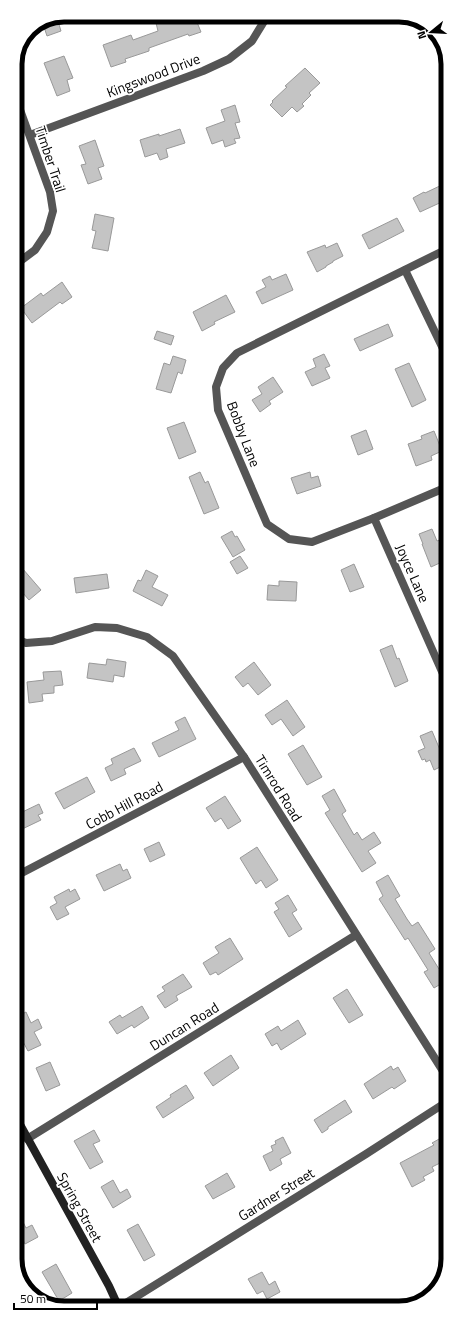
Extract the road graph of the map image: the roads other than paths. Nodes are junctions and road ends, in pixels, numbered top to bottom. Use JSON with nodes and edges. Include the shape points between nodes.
{"nodes":[{"id":1,"x":264,"y":22,"type":"edge"},
{"id":2,"x":22,"y":114,"type":"edge"},
{"id":3,"x":30,"y":135,"type":"junction"},
{"id":4,"x":441,"y":252,"type":"edge"},
{"id":5,"x":22,"y":260,"type":"edge"},
{"id":6,"x":405,"y":270,"type":"junction"},
{"id":7,"x":441,"y":345,"type":"edge"},
{"id":8,"x":441,"y":490,"type":"edge"},
{"id":9,"x":374,"y":518,"type":"junction"},
{"id":10,"x":22,"y":641,"type":"edge"},
{"id":11,"x":441,"y":669,"type":"edge"},
{"id":12,"x":244,"y":757,"type":"junction"},
{"id":13,"x":22,"y":873,"type":"edge"},
{"id":14,"x":356,"y":935,"type":"junction"},
{"id":15,"x":441,"y":1068,"type":"edge"},
{"id":16,"x":441,"y":1106,"type":"edge"},
{"id":17,"x":22,"y":1130,"type":"edge"},
{"id":18,"x":27,"y":1139,"type":"junction"},
{"id":19,"x":116,"y":1301,"type":"edge"},
{"id":20,"x":129,"y":1301,"type":"edge"}],
"edges":[{"from":1,"to":3,"type":"street","name":"Kingswood Drive","via":[[252,41],[229,59]]},
{"from":2,"to":3,"type":"street","name":"Timber Trail"},
{"from":3,"to":5,"type":"street","name":"Timber Trail","via":[[50,192],[53,211],[47,232],[35,250]]},
{"from":4,"to":6,"type":"street","name":"Bobby Lane"},
{"from":6,"to":7,"type":"street"},
{"from":6,"to":9,"type":"street","name":"Bobby Lane","via":[[237,353],[223,368],[216,387],[218,410],[267,524],[289,539],[312,542]]},
{"from":8,"to":9,"type":"street","name":"Bobby Lane"},
{"from":9,"to":11,"type":"street","name":"Joyce Lane"},
{"from":10,"to":12,"type":"street","name":"Timrod Road","via":[[52,641],[95,628],[117,628],[147,637],[173,656]]},
{"from":12,"to":13,"type":"street","name":"Cobb Hill Road"},
{"from":12,"to":14,"type":"street","name":"Timrod Road"},
{"from":14,"to":15,"type":"street","name":"Timrod Road"},
{"from":14,"to":18,"type":"street","name":"Duncan Road"},
{"from":16,"to":20,"type":"street","name":"Gardner Street"},
{"from":17,"to":18,"type":"street","name":"Spring Street"},
{"from":18,"to":19,"type":"street","name":"Spring Street"}]}
